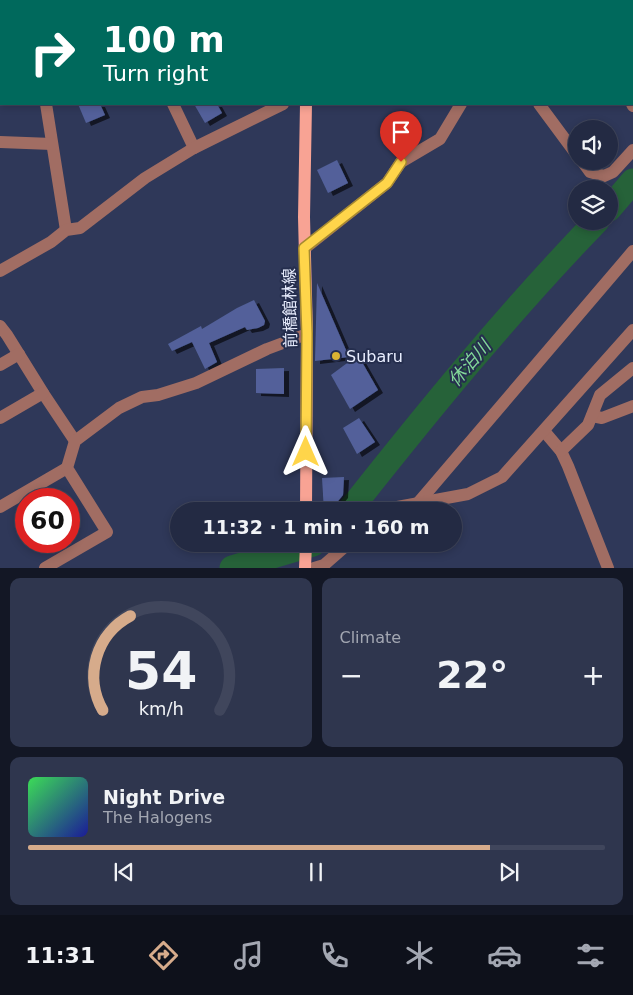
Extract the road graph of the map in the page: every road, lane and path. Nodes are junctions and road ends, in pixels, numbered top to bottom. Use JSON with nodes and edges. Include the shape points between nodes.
{"nodes":[{"id":1,"x":46,"y":105,"type":"edge"},
{"id":2,"x":174,"y":105,"type":"edge"},
{"id":3,"x":281,"y":105,"type":"edge"},
{"id":4,"x":306,"y":105,"type":"edge"},
{"id":5,"x":457,"y":105,"type":"edge"},
{"id":6,"x":540,"y":105,"type":"edge"},
{"id":7,"x":0,"y":142,"type":"edge"},
{"id":8,"x":568,"y":143,"type":"edge"},
{"id":9,"x":52,"y":144,"type":"junction"},
{"id":10,"x":194,"y":148,"type":"junction"},
{"id":11,"x":633,"y":150,"type":"edge"},
{"id":12,"x":618,"y":166,"type":"edge"},
{"id":13,"x":589,"y":170,"type":"edge"},
{"id":14,"x":615,"y":170,"type":"edge"},
{"id":15,"x":66,"y":230,"type":"junction"},
{"id":16,"x":304,"y":248,"type":"junction"},
{"id":17,"x":633,"y":250,"type":"edge"},
{"id":18,"x":0,"y":270,"type":"edge"},
{"id":19,"x":0,"y":326,"type":"edge"},
{"id":20,"x":633,"y":330,"type":"edge"},
{"id":21,"x":307,"y":334,"type":"junction"},
{"id":22,"x":19,"y":354,"type":"junction"},
{"id":23,"x":0,"y":365,"type":"edge"},
{"id":24,"x":633,"y":368,"type":"edge"},
{"id":25,"x":42,"y":393,"type":"junction"},
{"id":26,"x":633,"y":406,"type":"edge"},
{"id":27,"x":592,"y":416,"type":"junction"},
{"id":28,"x":0,"y":418,"type":"edge"},
{"id":29,"x":544,"y":431,"type":"junction"},
{"id":30,"x":75,"y":441,"type":"junction"},
{"id":31,"x":561,"y":451,"type":"junction"},
{"id":32,"x":67,"y":468,"type":"junction"},
{"id":33,"x":306,"y":502,"type":"edge"},
{"id":34,"x":419,"y":502,"type":"edge"},
{"id":35,"x":424,"y":502,"type":"edge"},
{"id":36,"x":0,"y":507,"type":"edge"},
{"id":37,"x":307,"y":552,"type":"edge"},
{"id":38,"x":338,"y":552,"type":"edge"},
{"id":39,"x":308,"y":566,"type":"edge"},
{"id":40,"x":45,"y":568,"type":"edge"},
{"id":41,"x":608,"y":568,"type":"edge"}],
"edges":[{"from":1,"to":9,"type":"street"},
{"from":2,"to":10,"type":"street"},
{"from":3,"to":10,"type":"street"},
{"from":4,"to":16,"type":"main road","name":"前橋館林線"},
{"from":5,"to":16,"type":"street","via":[[440,139],[401,162],[387,183]]},
{"from":6,"to":8,"type":"street"},
{"from":7,"to":9,"type":"street"},
{"from":9,"to":15,"type":"street"},
{"from":10,"to":15,"type":"street","via":[[145,178],[80,228]]},
{"from":11,"to":12,"type":"street"},
{"from":13,"to":14,"type":"street","via":[[604,176]]},
{"from":15,"to":18,"type":"street"},
{"from":16,"to":21,"type":"main road","name":"前橋館林線"},
{"from":17,"to":34,"type":"street"},
{"from":19,"to":22,"type":"street"},
{"from":20,"to":29,"type":"street"},
{"from":21,"to":30,"type":"street","via":[[196,383],[119,408]]},
{"from":21,"to":33,"type":"main road","name":"前橋館林線"},
{"from":22,"to":23,"type":"street"},
{"from":22,"to":25,"type":"street"},
{"from":24,"to":27,"type":"street","via":[[600,395]]},
{"from":25,"to":28,"type":"street"},
{"from":25,"to":30,"type":"street"},
{"from":26,"to":27,"type":"street","via":[[602,418]]},
{"from":27,"to":31,"type":"street","via":[[588,425]]},
{"from":29,"to":31,"type":"street"},
{"from":29,"to":35,"type":"street","via":[[502,477],[468,494]]},
{"from":30,"to":32,"type":"street"},
{"from":31,"to":41,"type":"street"},
{"from":32,"to":36,"type":"street"},
{"from":32,"to":40,"type":"street","via":[[107,532]]},
{"from":37,"to":39,"type":"main road"},
{"from":38,"to":39,"type":"street","via":[[324,564]]}]}
